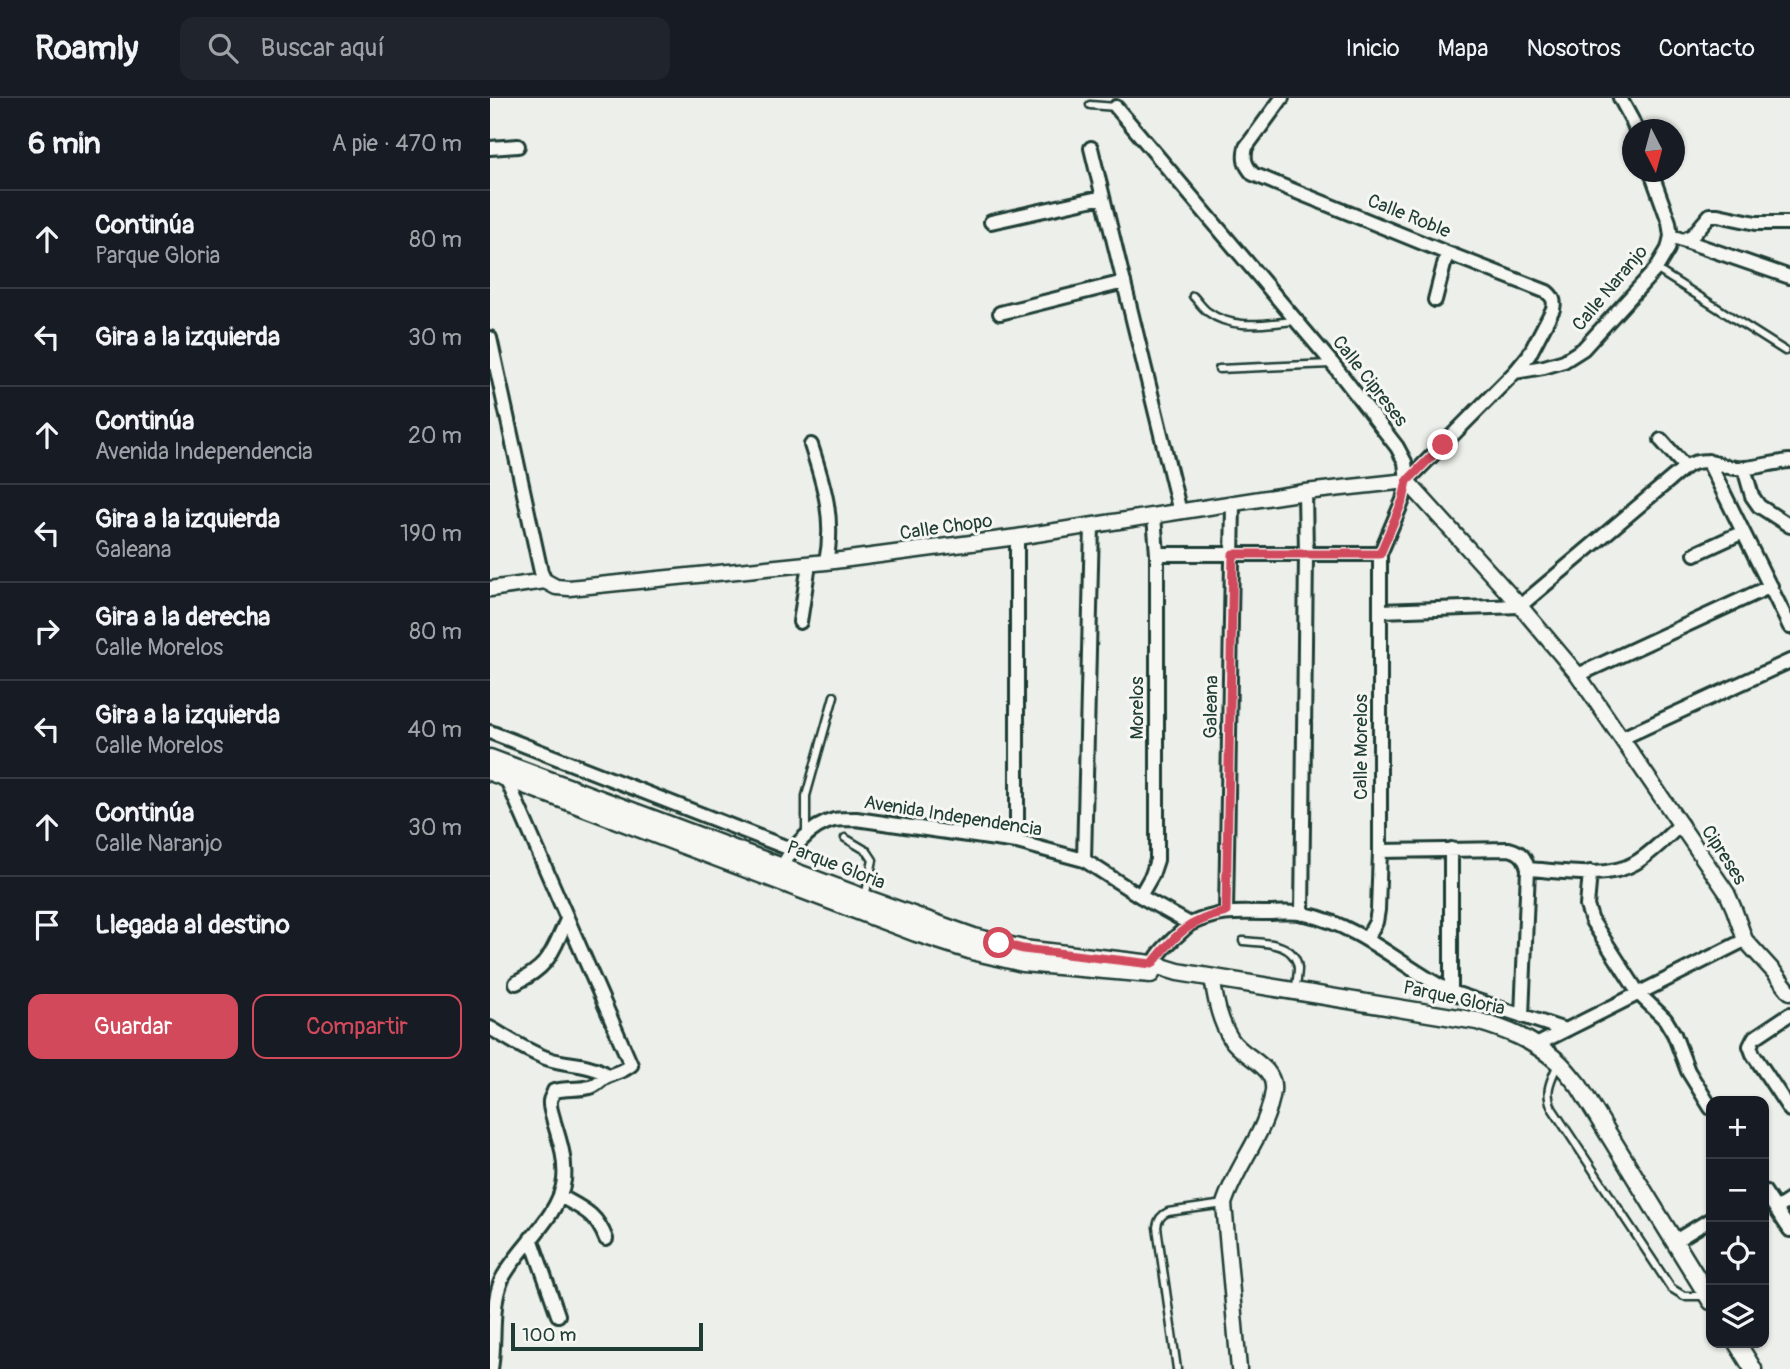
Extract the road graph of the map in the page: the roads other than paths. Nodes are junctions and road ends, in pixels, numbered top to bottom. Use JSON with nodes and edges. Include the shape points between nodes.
{"nodes":[{"id":1,"x":1620,"y":98,"type":"edge"},
{"id":2,"x":1279,"y":99,"type":"edge"},
{"id":3,"x":1090,"y":105,"type":"dead end"},
{"id":4,"x":1116,"y":107,"type":"joint"},
{"id":5,"x":1630,"y":119,"type":"edge"},
{"id":6,"x":517,"y":146,"type":"dead end"},
{"id":7,"x":490,"y":148,"type":"edge"},
{"id":8,"x":1091,"y":148,"type":"dead end"},
{"id":9,"x":1655,"y":182,"type":"edge"},
{"id":10,"x":1103,"y":197,"type":"junction"},
{"id":11,"x":991,"y":222,"type":"dead end"},
{"id":12,"x":1790,"y":223,"type":"edge"},
{"id":13,"x":1671,"y":236,"type":"junction"},
{"id":14,"x":1684,"y":240,"type":"junction"},
{"id":15,"x":1447,"y":253,"type":"junction"},
{"id":16,"x":1656,"y":269,"type":"junction"},
{"id":17,"x":1790,"y":277,"type":"edge"},
{"id":18,"x":1124,"y":282,"type":"junction"},
{"id":19,"x":1193,"y":296,"type":"dead end"},
{"id":20,"x":1435,"y":300,"type":"dead end"},
{"id":21,"x":1000,"y":313,"type":"dead end"},
{"id":22,"x":1297,"y":321,"type":"junction"},
{"id":23,"x":490,"y":338,"type":"edge"},
{"id":24,"x":1785,"y":351,"type":"dead end"},
{"id":25,"x":1332,"y":363,"type":"junction"},
{"id":26,"x":1219,"y":369,"type":"dead end"},
{"id":27,"x":1515,"y":372,"type":"junction"},
{"id":28,"x":1661,"y":440,"type":"dead end"},
{"id":29,"x":811,"y":445,"type":"dead end"},
{"id":30,"x":1708,"y":461,"type":"junction"},
{"id":31,"x":1790,"y":461,"type":"edge"},
{"id":32,"x":1685,"y":467,"type":"junction"},
{"id":33,"x":1744,"y":468,"type":"junction"},
{"id":34,"x":1407,"y":481,"type":"junction"},
{"id":35,"x":1305,"y":492,"type":"junction"},
{"id":36,"x":1233,"y":503,"type":"junction"},
{"id":37,"x":1180,"y":512,"type":"junction"},
{"id":38,"x":1154,"y":516,"type":"junction"},
{"id":39,"x":1091,"y":525,"type":"junction"},
{"id":40,"x":1790,"y":526,"type":"edge"},
{"id":41,"x":1743,"y":532,"type":"junction"},
{"id":42,"x":1017,"y":537,"type":"junction"},
{"id":43,"x":1157,"y":554,"type":"junction"},
{"id":44,"x":1233,"y":554,"type":"junction"},
{"id":45,"x":1306,"y":554,"type":"junction"},
{"id":46,"x":1380,"y":554,"type":"junction"},
{"id":47,"x":1695,"y":554,"type":"dead end"},
{"id":48,"x":826,"y":562,"type":"junction"},
{"id":49,"x":809,"y":564,"type":"junction"},
{"id":50,"x":545,"y":581,"type":"junction"},
{"id":51,"x":1771,"y":586,"type":"junction"},
{"id":52,"x":490,"y":589,"type":"edge"},
{"id":53,"x":1520,"y":606,"type":"junction"},
{"id":54,"x":1381,"y":611,"type":"junction"},
{"id":55,"x":800,"y":622,"type":"dead end"},
{"id":56,"x":1790,"y":627,"type":"edge"},
{"id":57,"x":1790,"y":661,"type":"edge"},
{"id":58,"x":1578,"y":674,"type":"junction"},
{"id":59,"x":834,"y":696,"type":"dead end"},
{"id":60,"x":490,"y":732,"type":"edge"},
{"id":61,"x":1622,"y":738,"type":"junction"},
{"id":62,"x":492,"y":760,"type":"edge"},
{"id":63,"x":506,"y":778,"type":"junction"},
{"id":64,"x":1681,"y":824,"type":"junction"},
{"id":65,"x":806,"y":836,"type":"junction"},
{"id":66,"x":845,"y":838,"type":"dead end"},
{"id":67,"x":1017,"y":842,"type":"junction"},
{"id":68,"x":1451,"y":849,"type":"junction"},
{"id":69,"x":793,"y":850,"type":"junction"},
{"id":70,"x":1380,"y":851,"type":"junction"},
{"id":71,"x":1084,"y":860,"type":"junction"},
{"id":72,"x":1528,"y":869,"type":"junction"},
{"id":73,"x":1590,"y":872,"type":"junction"},
{"id":74,"x":779,"y":873,"type":"junction"},
{"id":75,"x":1140,"y":896,"type":"junction"},
{"id":76,"x":865,"y":898,"type":"junction"},
{"id":77,"x":1226,"y":912,"type":"junction"},
{"id":78,"x":1302,"y":914,"type":"junction"},
{"id":79,"x":567,"y":919,"type":"junction"},
{"id":80,"x":1190,"y":925,"type":"junction"},
{"id":81,"x":1367,"y":938,"type":"junction"},
{"id":82,"x":1745,"y":940,"type":"junction"},
{"id":83,"x":1242,"y":941,"type":"dead end"},
{"id":84,"x":1151,"y":969,"type":"junction"},
{"id":85,"x":1212,"y":978,"type":"junction"},
{"id":86,"x":516,"y":983,"type":"dead end"},
{"id":87,"x":1296,"y":990,"type":"junction"},
{"id":88,"x":1451,"y":992,"type":"junction"},
{"id":89,"x":1790,"y":992,"type":"edge"},
{"id":90,"x":1639,"y":994,"type":"junction"},
{"id":91,"x":1790,"y":1014,"type":"edge"},
{"id":92,"x":1522,"y":1016,"type":"junction"},
{"id":93,"x":490,"y":1028,"type":"edge"},
{"id":94,"x":1565,"y":1030,"type":"junction"},
{"id":95,"x":1536,"y":1045,"type":"junction"},
{"id":96,"x":1558,"y":1062,"type":"junction"},
{"id":97,"x":604,"y":1078,"type":"junction"},
{"id":98,"x":1706,"y":1100,"type":"edge"},
{"id":99,"x":1790,"y":1110,"type":"edge"},
{"id":100,"x":560,"y":1196,"type":"junction"},
{"id":101,"x":1769,"y":1198,"type":"edge"},
{"id":102,"x":1790,"y":1200,"type":"edge"},
{"id":103,"x":1224,"y":1204,"type":"junction"},
{"id":104,"x":1776,"y":1209,"type":"junction"},
{"id":105,"x":1706,"y":1222,"type":"edge"},
{"id":106,"x":1790,"y":1230,"type":"edge"},
{"id":107,"x":531,"y":1238,"type":"junction"},
{"id":108,"x":606,"y":1239,"type":"dead end"},
{"id":109,"x":1675,"y":1241,"type":"junction"},
{"id":110,"x":1706,"y":1291,"type":"edge"},
{"id":111,"x":1706,"y":1298,"type":"edge"},
{"id":112,"x":558,"y":1315,"type":"dead end"},
{"id":113,"x":1740,"y":1348,"type":"edge"},
{"id":114,"x":491,"y":1369,"type":"edge"},
{"id":115,"x":1177,"y":1369,"type":"edge"},
{"id":116,"x":1239,"y":1369,"type":"edge"},
{"id":117,"x":1753,"y":1369,"type":"edge"}],
"edges":[{"from":1,"to":5,"type":"street"},
{"from":2,"to":15,"type":"street","name":"Calle Roble","via":[[1246,147],[1244,156],[1253,174]]},
{"from":3,"to":4,"type":"lane","name":"Calle Cipreses"},
{"from":4,"to":22,"type":"street","name":"Calle Cipreses"},
{"from":6,"to":7,"type":"street"},
{"from":8,"to":10,"type":"street"},
{"from":9,"to":13,"type":"street"},
{"from":10,"to":11,"type":"street"},
{"from":10,"to":18,"type":"street"},
{"from":12,"to":14,"type":"street","via":[[1710,215]]},
{"from":13,"to":14,"type":"street"},
{"from":13,"to":16,"type":"street","name":"Calle Naranjo"},
{"from":14,"to":17,"type":"street"},
{"from":15,"to":20,"type":"street"},
{"from":15,"to":27,"type":"street","name":"Calle Roble","via":[[1552,296],[1553,309]]},
{"from":16,"to":24,"type":"lane"},
{"from":16,"to":27,"type":"street","name":"Calle Naranjo","via":[[1583,349],[1564,361]]},
{"from":18,"to":21,"type":"street"},
{"from":18,"to":37,"type":"street"},
{"from":19,"to":22,"type":"lane","via":[[1207,312],[1224,321],[1242,325]]},
{"from":22,"to":25,"type":"street","name":"Calle Cipreses"},
{"from":23,"to":50,"type":"street"},
{"from":25,"to":26,"type":"lane"},
{"from":25,"to":34,"type":"street","name":"Calle Cipreses","via":[[1397,447]]},
{"from":27,"to":34,"type":"street"},
{"from":28,"to":32,"type":"street"},
{"from":29,"to":48,"type":"street","via":[[829,510]]},
{"from":30,"to":32,"type":"street"},
{"from":30,"to":33,"type":"street"},
{"from":30,"to":41,"type":"street"},
{"from":31,"to":33,"type":"street"},
{"from":32,"to":53,"type":"street"},
{"from":33,"to":40,"type":"street","via":[[1759,506]]},
{"from":34,"to":35,"type":"street","name":"Calle Chopo"},
{"from":34,"to":46,"type":"street","name":"Calle Morelos"},
{"from":34,"to":53,"type":"street","name":"Calle Cipreses"},
{"from":35,"to":36,"type":"street","name":"Calle Chopo"},
{"from":35,"to":45,"type":"street"},
{"from":36,"to":37,"type":"street","name":"Calle Chopo"},
{"from":36,"to":44,"type":"street","name":"Galeana"},
{"from":37,"to":38,"type":"street","name":"Calle Chopo"},
{"from":38,"to":39,"type":"street","name":"Calle Chopo"},
{"from":38,"to":43,"type":"street","name":"Morelos"},
{"from":39,"to":42,"type":"street","name":"Calle Chopo"},
{"from":39,"to":71,"type":"street"},
{"from":41,"to":47,"type":"street"},
{"from":41,"to":51,"type":"street"},
{"from":42,"to":48,"type":"street","name":"Calle Chopo"},
{"from":42,"to":67,"type":"street"},
{"from":43,"to":44,"type":"street"},
{"from":43,"to":75,"type":"street","name":"Morelos","via":[[1157,860]]},
{"from":44,"to":45,"type":"street"},
{"from":44,"to":77,"type":"street","name":"Galeana"},
{"from":45,"to":46,"type":"street"},
{"from":45,"to":78,"type":"street"},
{"from":46,"to":54,"type":"street","name":"Calle Morelos"},
{"from":48,"to":49,"type":"street","name":"Calle Chopo"},
{"from":49,"to":50,"type":"street","name":"Calle Chopo","via":[[569,588]]},
{"from":49,"to":55,"type":"street"},
{"from":50,"to":52,"type":"street","name":"Calle Chopo"},
{"from":51,"to":56,"type":"street"},
{"from":51,"to":58,"type":"street"},
{"from":53,"to":54,"type":"street"},
{"from":53,"to":58,"type":"street","name":"Calle Cipreses"},
{"from":54,"to":70,"type":"street","name":"Calle Morelos"},
{"from":57,"to":61,"type":"street"},
{"from":58,"to":61,"type":"street","name":"Calle Cipreses"},
{"from":59,"to":65,"type":"lane","via":[[806,796]]},
{"from":60,"to":69,"type":"street"},
{"from":61,"to":64,"type":"street","name":"Cipreses"},
{"from":62,"to":63,"type":"main road","name":"Parque Gloria"},
{"from":62,"to":74,"type":"main road","name":"Parque Gloria"},
{"from":63,"to":74,"type":"main road","name":"Parque Gloria"},
{"from":63,"to":79,"type":"street"},
{"from":64,"to":73,"type":"street","via":[[1638,862],[1608,872]]},
{"from":64,"to":82,"type":"street","name":"Cipreses","via":[[1727,893]]},
{"from":65,"to":67,"type":"street","name":"Avenida Independencia","via":[[820,825],[856,819]]},
{"from":65,"to":69,"type":"street","name":"Avenida Independencia"},
{"from":66,"to":76,"type":"lane","via":[[873,860]]},
{"from":67,"to":71,"type":"street","name":"Avenida Independencia"},
{"from":68,"to":70,"type":"street"},
{"from":68,"to":72,"type":"street","via":[[1518,851]]},
{"from":68,"to":88,"type":"street"},
{"from":69,"to":74,"type":"street","name":"Avenida Independencia"},
{"from":70,"to":81,"type":"street","name":"Calle Morelos","via":[[1378,909]]},
{"from":71,"to":75,"type":"street","name":"Avenida Independencia"},
{"from":72,"to":73,"type":"street"},
{"from":72,"to":92,"type":"street"},
{"from":73,"to":90,"type":"street","via":[[1589,914]]},
{"from":74,"to":76,"type":"main road","name":"Parque Gloria"},
{"from":74,"to":84,"type":"main road","name":"Parque Gloria","via":[[915,933],[972,951],[1023,963]]},
{"from":75,"to":80,"type":"street","name":"Avenida Independencia"},
{"from":76,"to":84,"type":"main road","name":"Parque Gloria","via":[[974,937]]},
{"from":77,"to":78,"type":"street"},
{"from":77,"to":80,"type":"street"},
{"from":78,"to":81,"type":"street"},
{"from":79,"to":86,"type":"street","via":[[542,967]]},
{"from":79,"to":97,"type":"street","via":[[631,1065]]},
{"from":80,"to":84,"type":"street","via":[[1169,943]]},
{"from":81,"to":88,"type":"street"},
{"from":82,"to":89,"type":"street","name":"Cipreses"},
{"from":82,"to":90,"type":"street"},
{"from":83,"to":87,"type":"lane","via":[[1287,949],[1298,967]]},
{"from":84,"to":85,"type":"main road","name":"Parque Gloria"},
{"from":85,"to":87,"type":"main road","name":"Parque Gloria"},
{"from":85,"to":103,"type":"street","via":[[1223,1025],[1233,1043],[1270,1074],[1273,1088],[1262,1126]]},
{"from":87,"to":95,"type":"main road","name":"Parque Gloria","via":[[1477,1021],[1509,1030]]},
{"from":88,"to":92,"type":"street"},
{"from":90,"to":94,"type":"street"},
{"from":90,"to":98,"type":"street","via":[[1665,1019]]},
{"from":91,"to":99,"type":"street","via":[[1754,1038],[1750,1046]]},
{"from":92,"to":94,"type":"street"},
{"from":93,"to":97,"type":"street","via":[[536,1054],[593,1067]]},
{"from":94,"to":95,"type":"street"},
{"from":95,"to":96,"type":"main road","name":"Parque Gloria"},
{"from":96,"to":109,"type":"main road","name":"Parque Gloria","via":[[1579,1086]]},
{"from":96,"to":111,"type":"lane","via":[[1547,1092],[1552,1108],[1671,1289],[1684,1296]]},
{"from":97,"to":100,"type":"street","via":[[588,1088],[554,1091],[550,1099],[564,1162]]},
{"from":100,"to":107,"type":"street"},
{"from":100,"to":108,"type":"street","via":[[596,1219]]},
{"from":101,"to":104,"type":"street"},
{"from":102,"to":104,"type":"street"},
{"from":103,"to":115,"type":"lane","via":[[1168,1212],[1158,1220]]},
{"from":103,"to":116,"type":"street"},
{"from":104,"to":106,"type":"street"},
{"from":105,"to":109,"type":"street"},
{"from":107,"to":112,"type":"street"},
{"from":107,"to":114,"type":"street","via":[[501,1280],[496,1295]]},
{"from":109,"to":110,"type":"main road","name":"Parque Gloria"},
{"from":113,"to":117,"type":"main road"}]}
